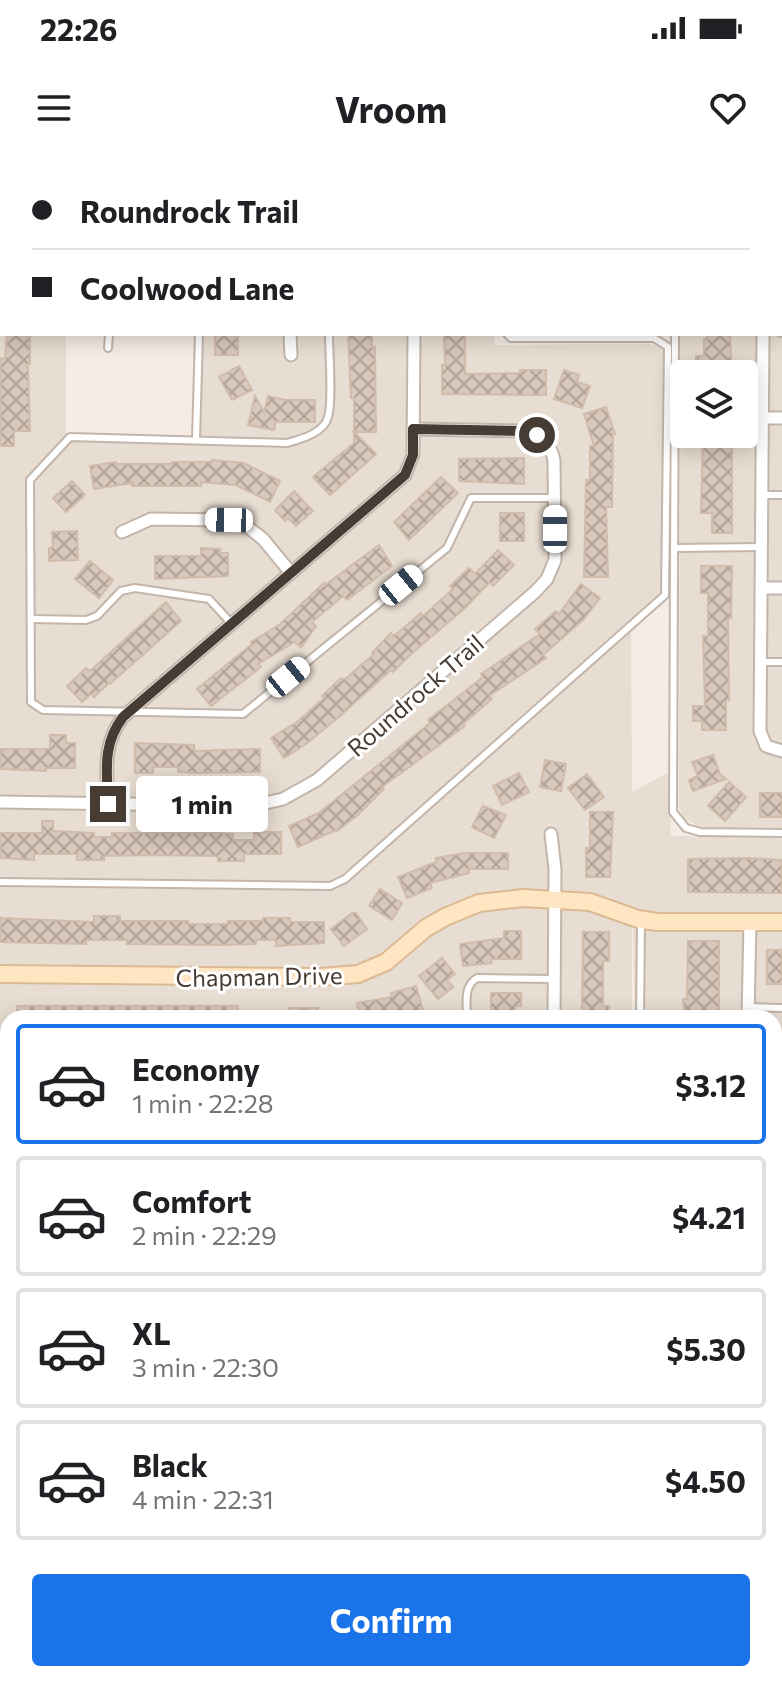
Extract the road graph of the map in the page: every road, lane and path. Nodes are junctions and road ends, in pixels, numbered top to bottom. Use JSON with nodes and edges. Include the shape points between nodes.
{"nodes":[{"id":1,"x":109,"y":336,"type":"edge"},
{"id":2,"x":199,"y":336,"type":"edge"},
{"id":3,"x":290,"y":336,"type":"edge"},
{"id":4,"x":329,"y":336,"type":"edge"},
{"id":5,"x":414,"y":336,"type":"edge"},
{"id":6,"x":509,"y":336,"type":"edge"},
{"id":7,"x":675,"y":336,"type":"edge"},
{"id":8,"x":763,"y":336,"type":"edge"},
{"id":9,"x":108,"y":348,"type":"dead end"},
{"id":10,"x":291,"y":355,"type":"dead end"},
{"id":11,"x":763,"y":418,"type":"junction"},
{"id":12,"x":782,"y":418,"type":"edge"},
{"id":13,"x":413,"y":429,"type":"junction"},
{"id":14,"x":196,"y":440,"type":"junction"},
{"id":15,"x":762,"y":495,"type":"junction"},
{"id":16,"x":782,"y":495,"type":"edge"},
{"id":17,"x":555,"y":498,"type":"junction"},
{"id":18,"x":122,"y":532,"type":"dead end"},
{"id":19,"x":762,"y":547,"type":"junction"},
{"id":20,"x":674,"y":548,"type":"junction"},
{"id":21,"x":291,"y":573,"type":"junction"},
{"id":22,"x":762,"y":588,"type":"junction"},
{"id":23,"x":782,"y":588,"type":"edge"},
{"id":24,"x":31,"y":619,"type":"junction"},
{"id":25,"x":231,"y":623,"type":"junction"},
{"id":26,"x":761,"y":662,"type":"junction"},
{"id":27,"x":782,"y":662,"type":"edge"},
{"id":28,"x":131,"y":710,"type":"junction"},
{"id":29,"x":782,"y":751,"type":"edge"},
{"id":30,"x":0,"y":802,"type":"edge"},
{"id":31,"x":108,"y":804,"type":"junction"},
{"id":32,"x":782,"y":833,"type":"edge"},
{"id":33,"x":551,"y":834,"type":"dead end"},
{"id":34,"x":0,"y":882,"type":"edge"},
{"id":35,"x":554,"y":901,"type":"junction"},
{"id":36,"x":641,"y":919,"type":"junction"},
{"id":37,"x":750,"y":922,"type":"junction"},
{"id":38,"x":782,"y":922,"type":"edge"},
{"id":39,"x":0,"y":974,"type":"edge"},
{"id":40,"x":554,"y":979,"type":"junction"},
{"id":41,"x":467,"y":1010,"type":"edge"},
{"id":42,"x":554,"y":1010,"type":"edge"},
{"id":43,"x":640,"y":1010,"type":"edge"},
{"id":44,"x":748,"y":1010,"type":"edge"}],
"edges":[{"from":1,"to":9,"type":"lane"},
{"from":2,"to":14,"type":"lane"},
{"from":3,"to":10,"type":"street"},
{"from":4,"to":14,"type":"lane","via":[[328,419],[319,430],[287,443]]},
{"from":5,"to":13,"type":"street"},
{"from":6,"to":34,"type":"lane","via":[[654,338],[668,347],[665,595],[345,879],[330,886]]},
{"from":7,"to":20,"type":"lane"},
{"from":8,"to":11,"type":"street"},
{"from":11,"to":12,"type":"street"},
{"from":11,"to":15,"type":"street"},
{"from":13,"to":17,"type":"street","name":"Roundrock Trail","via":[[537,435],[552,449]]},
{"from":13,"to":21,"type":"street","via":[[413,455],[405,475]]},
{"from":14,"to":24,"type":"lane","via":[[70,437],[30,480]]},
{"from":15,"to":16,"type":"lane"},
{"from":15,"to":19,"type":"street"},
{"from":17,"to":28,"type":"lane","via":[[471,498],[447,548],[243,714]]},
{"from":17,"to":31,"type":"street","name":"Roundrock Trail","via":[[555,560],[547,579],[301,792],[253,806]]},
{"from":18,"to":21,"type":"street","via":[[151,519],[229,520],[263,539]]},
{"from":19,"to":20,"type":"lane"},
{"from":19,"to":22,"type":"street"},
{"from":20,"to":32,"type":"lane","via":[[673,812],[686,828],[700,832]]},
{"from":21,"to":25,"type":"street"},
{"from":22,"to":23,"type":"street"},
{"from":22,"to":26,"type":"street"},
{"from":24,"to":25,"type":"lane","via":[[86,620],[121,591],[135,588],[209,599]]},
{"from":24,"to":28,"type":"lane","via":[[31,702],[43,710]]},
{"from":25,"to":28,"type":"street"},
{"from":26,"to":27,"type":"lane"},
{"from":26,"to":29,"type":"street","via":[[762,740]]},
{"from":28,"to":31,"type":"street","via":[[112,732]]},
{"from":30,"to":31,"type":"street","name":"Roundrock Trail"},
{"from":33,"to":35,"type":"street"},
{"from":35,"to":36,"type":"street","name":"Chapman Drive","via":[[590,902]]},
{"from":35,"to":39,"type":"street","name":"Chapman Drive","via":[[479,903],[426,928],[386,962],[358,974]]},
{"from":35,"to":40,"type":"street"},
{"from":36,"to":37,"type":"street","name":"Chapman Drive"},
{"from":36,"to":43,"type":"lane"},
{"from":37,"to":38,"type":"street","name":"Chapman Drive"},
{"from":37,"to":44,"type":"street"},
{"from":40,"to":41,"type":"lane","via":[[477,978],[467,988]]},
{"from":40,"to":42,"type":"street"}]}
